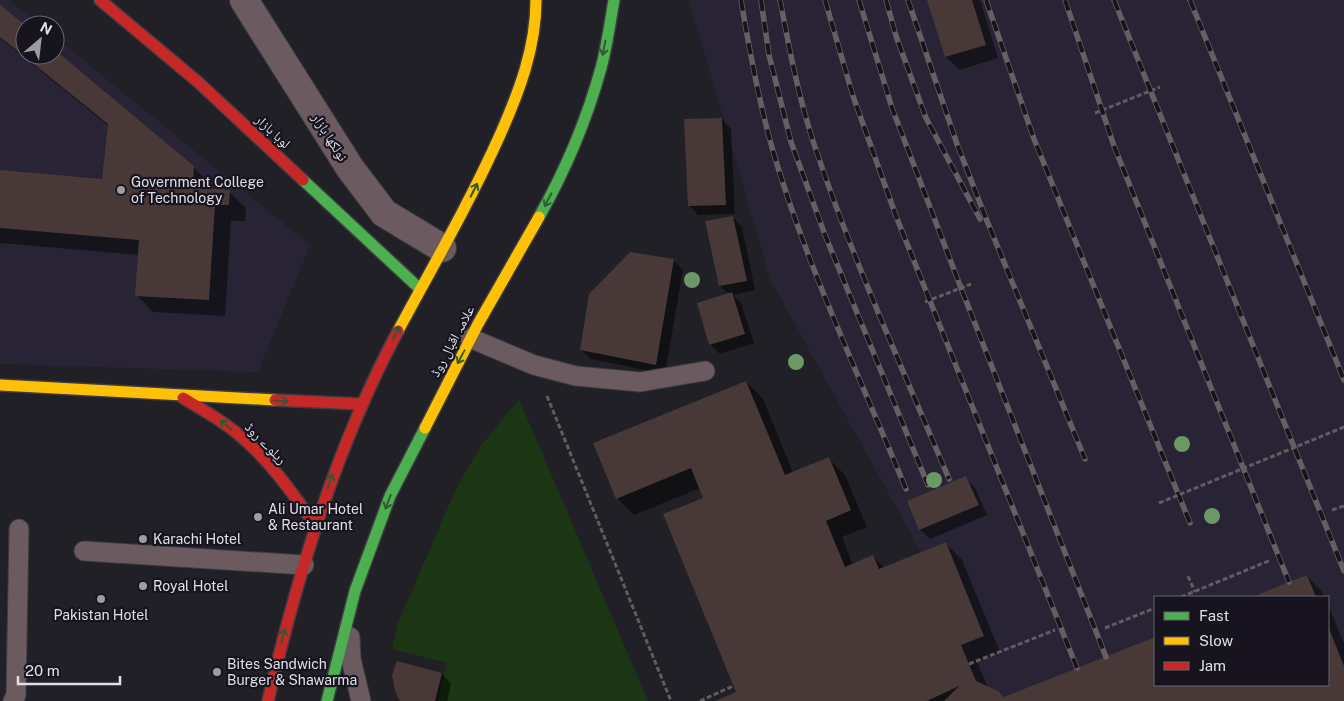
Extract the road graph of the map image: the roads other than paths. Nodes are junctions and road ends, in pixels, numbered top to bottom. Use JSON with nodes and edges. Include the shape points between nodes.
{"nodes":[{"id":1,"x":100,"y":0,"type":"edge"},
{"id":2,"x":244,"y":0,"type":"edge"},
{"id":3,"x":536,"y":0,"type":"edge"},
{"id":4,"x":614,"y":0,"type":"edge"},
{"id":5,"x":442,"y":248,"type":"junction"},
{"id":6,"x":420,"y":288,"type":"junction"},
{"id":7,"x":470,"y":338,"type":"junction"},
{"id":8,"x":705,"y":371,"type":"dead end"},
{"id":9,"x":0,"y":386,"type":"edge"},
{"id":10,"x":180,"y":396,"type":"junction"},
{"id":11,"x":361,"y":404,"type":"junction"},
{"id":12,"x":316,"y":526,"type":"junction"},
{"id":13,"x":19,"y":529,"type":"dead end"},
{"id":14,"x":84,"y":552,"type":"dead end"},
{"id":15,"x":304,"y":565,"type":"junction"},
{"id":16,"x":349,"y":618,"type":"junction"},
{"id":17,"x":12,"y":701,"type":"edge"},
{"id":18,"x":268,"y":701,"type":"edge"},
{"id":19,"x":327,"y":701,"type":"edge"},
{"id":20,"x":361,"y":701,"type":"edge"}],
"edges":[{"from":1,"to":6,"type":"main road","name":"لوہا بازار","via":[[198,82]]},
{"from":2,"to":5,"type":"street","name":"نولکھا بازار","via":[[350,168],[384,214]]},
{"from":5,"to":3,"type":"main road","one_way":true,"via":[[493,154],[523,79],[534,34]]},
{"from":4,"to":7,"type":"main road","name":"علامہ اقبال روڈ","one_way":true,"via":[[600,68],[578,136],[549,200]]},
{"from":5,"to":6,"type":"main road"},
{"from":11,"to":6,"type":"main road","one_way":true},
{"from":7,"to":8,"type":"lane","via":[[534,364],[576,376],[640,382]]},
{"from":7,"to":16,"type":"main road","name":"علامہ اقبال روڈ","one_way":true,"via":[[390,496],[355,591]]},
{"from":9,"to":10,"type":"main road","name":"ریلوے روڈ"},
{"from":10,"to":11,"type":"main road","name":"ریلوے روڈ","one_way":true},
{"from":12,"to":10,"type":"main road","name":"ریلوے روڈ","one_way":true,"via":[[256,449],[220,420]]},
{"from":12,"to":11,"type":"main road","one_way":true,"via":[[332,474]]},
{"from":12,"to":15,"type":"main road"},
{"from":13,"to":17,"type":"lane","via":[[16,695]]},
{"from":14,"to":15,"type":"lane"},
{"from":18,"to":15,"type":"main road","one_way":true,"via":[[283,633]]},
{"from":16,"to":19,"type":"main road","name":"علامہ اقبال روڈ"},
{"from":16,"to":20,"type":"lane","via":[[351,659]]}]}
